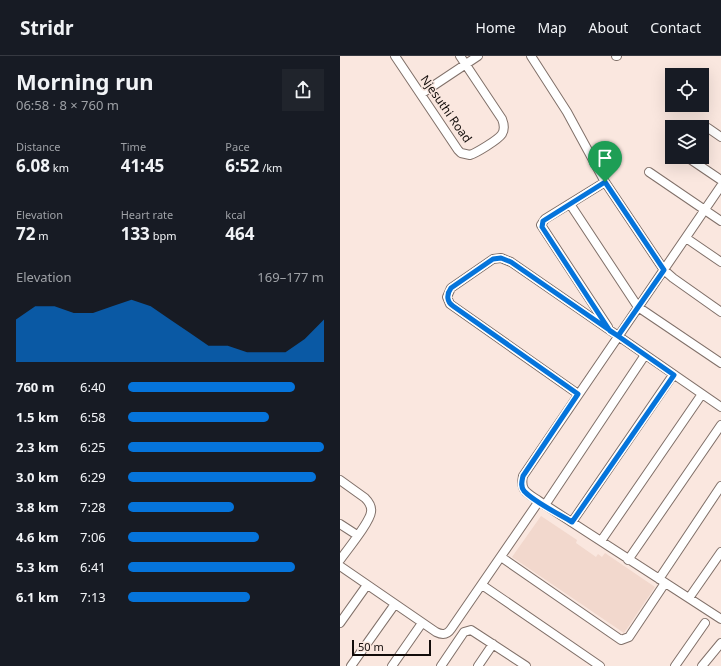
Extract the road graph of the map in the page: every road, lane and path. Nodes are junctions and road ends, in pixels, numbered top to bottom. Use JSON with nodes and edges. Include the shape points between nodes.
{"nodes":[{"id":1,"x":396,"y":56,"type":"edge"},
{"id":2,"x":460,"y":56,"type":"edge"},
{"id":3,"x":478,"y":56,"type":"edge"},
{"id":4,"x":531,"y":56,"type":"edge"},
{"id":5,"x":465,"y":65,"type":"junction"},
{"id":6,"x":421,"y":94,"type":"junction"},
{"id":7,"x":709,"y":129,"type":"edge"},
{"id":8,"x":721,"y":137,"type":"edge"},
{"id":9,"x":698,"y":164,"type":"edge"},
{"id":10,"x":649,"y":172,"type":"dead end"},
{"id":11,"x":721,"y":180,"type":"edge"},
{"id":12,"x":605,"y":182,"type":"junction"},
{"id":13,"x":721,"y":186,"type":"edge"},
{"id":14,"x":570,"y":204,"type":"junction"},
{"id":15,"x":705,"y":210,"type":"junction"},
{"id":16,"x":721,"y":221,"type":"edge"},
{"id":17,"x":686,"y":238,"type":"junction"},
{"id":18,"x":721,"y":262,"type":"edge"},
{"id":19,"x":664,"y":270,"type":"junction"},
{"id":20,"x":638,"y":307,"type":"junction"},
{"id":21,"x":721,"y":312,"type":"edge"},
{"id":22,"x":610,"y":331,"type":"junction"},
{"id":23,"x":618,"y":336,"type":"junction"},
{"id":24,"x":645,"y":356,"type":"junction"},
{"id":25,"x":721,"y":363,"type":"edge"},
{"id":26,"x":674,"y":375,"type":"junction"},
{"id":27,"x":578,"y":394,"type":"junction"},
{"id":28,"x":702,"y":394,"type":"junction"},
{"id":29,"x":721,"y":407,"type":"edge"},
{"id":30,"x":721,"y":425,"type":"edge"},
{"id":31,"x":340,"y":480,"type":"edge"},
{"id":32,"x":721,"y":486,"type":"edge"},
{"id":33,"x":542,"y":503,"type":"junction"},
{"id":34,"x":572,"y":522,"type":"junction"},
{"id":35,"x":340,"y":524,"type":"edge"},
{"id":36,"x":357,"y":535,"type":"junction"},
{"id":37,"x":600,"y":542,"type":"junction"},
{"id":38,"x":721,"y":552,"type":"edge"},
{"id":39,"x":501,"y":557,"type":"junction"},
{"id":40,"x":340,"y":560,"type":"edge"},
{"id":41,"x":628,"y":560,"type":"junction"},
{"id":42,"x":340,"y":566,"type":"edge"},
{"id":43,"x":662,"y":581,"type":"junction"},
{"id":44,"x":367,"y":585,"type":"junction"},
{"id":45,"x":482,"y":585,"type":"junction"},
{"id":46,"x":689,"y":598,"type":"junction"},
{"id":47,"x":394,"y":604,"type":"junction"},
{"id":48,"x":721,"y":619,"type":"edge"},
{"id":49,"x":340,"y":623,"type":"edge"},
{"id":50,"x":422,"y":623,"type":"junction"},
{"id":51,"x":706,"y":623,"type":"dead end"},
{"id":52,"x":721,"y":642,"type":"edge"},
{"id":53,"x":493,"y":644,"type":"junction"},
{"id":54,"x":522,"y":665,"type":"edge"},
{"id":55,"x":351,"y":666,"type":"edge"},
{"id":56,"x":392,"y":666,"type":"edge"},
{"id":57,"x":441,"y":666,"type":"edge"},
{"id":58,"x":478,"y":666,"type":"edge"},
{"id":59,"x":600,"y":666,"type":"edge"},
{"id":60,"x":675,"y":666,"type":"edge"},
{"id":61,"x":702,"y":666,"type":"edge"}],
"edges":[{"from":1,"to":6,"type":"street","name":"Njesuthi Road"},
{"from":2,"to":5,"type":"street"},
{"from":3,"to":5,"type":"street"},
{"from":4,"to":12,"type":"street","via":[[567,112]]},
{"from":5,"to":6,"type":"street"},
{"from":5,"to":6,"type":"street","name":"Njesuthi Road","via":[[502,119],[504,125],[500,137],[474,154],[465,155],[458,150]]},
{"from":7,"to":8,"type":"street"},
{"from":9,"to":11,"type":"street"},
{"from":10,"to":15,"type":"street"},
{"from":12,"to":14,"type":"street"},
{"from":12,"to":19,"type":"street"},
{"from":13,"to":15,"type":"street"},
{"from":14,"to":20,"type":"street"},
{"from":14,"to":22,"type":"street","via":[[543,221],[542,227]]},
{"from":15,"to":16,"type":"street"},
{"from":15,"to":17,"type":"street"},
{"from":17,"to":18,"type":"street"},
{"from":17,"to":19,"type":"street"},
{"from":19,"to":20,"type":"street"},
{"from":19,"to":21,"type":"street"},
{"from":20,"to":23,"type":"street"},
{"from":20,"to":25,"type":"street"},
{"from":22,"to":23,"type":"street"},
{"from":22,"to":27,"type":"street","via":[[511,262],[501,258],[493,259],[449,291],[448,301],[453,306]]},
{"from":23,"to":24,"type":"street"},
{"from":23,"to":27,"type":"street"},
{"from":24,"to":26,"type":"street"},
{"from":24,"to":33,"type":"street"},
{"from":26,"to":28,"type":"street"},
{"from":26,"to":34,"type":"street"},
{"from":27,"to":33,"type":"street","via":[[523,476],[521,484],[524,491]]},
{"from":28,"to":29,"type":"street"},
{"from":28,"to":37,"type":"street"},
{"from":30,"to":41,"type":"street"},
{"from":31,"to":36,"type":"street","via":[[365,498],[371,506],[370,517]]},
{"from":32,"to":43,"type":"street"},
{"from":33,"to":34,"type":"street"},
{"from":33,"to":39,"type":"street"},
{"from":34,"to":37,"type":"street"},
{"from":35,"to":36,"type":"street"},
{"from":36,"to":40,"type":"street"},
{"from":37,"to":41,"type":"street"},
{"from":38,"to":46,"type":"street"},
{"from":39,"to":43,"type":"street","via":[[621,640],[629,637]]},
{"from":39,"to":45,"type":"street"},
{"from":41,"to":43,"type":"street"},
{"from":42,"to":44,"type":"street"},
{"from":43,"to":46,"type":"street"},
{"from":44,"to":47,"type":"street"},
{"from":44,"to":49,"type":"street"},
{"from":45,"to":50,"type":"street","via":[[449,632],[439,634]]},
{"from":45,"to":59,"type":"street"},
{"from":46,"to":48,"type":"street"},
{"from":47,"to":50,"type":"street"},
{"from":47,"to":55,"type":"street"},
{"from":50,"to":56,"type":"street"},
{"from":51,"to":60,"type":"street"},
{"from":52,"to":61,"type":"street"},
{"from":53,"to":54,"type":"street"},
{"from":53,"to":57,"type":"street","via":[[474,631],[464,632]]},
{"from":53,"to":58,"type":"street"}]}
